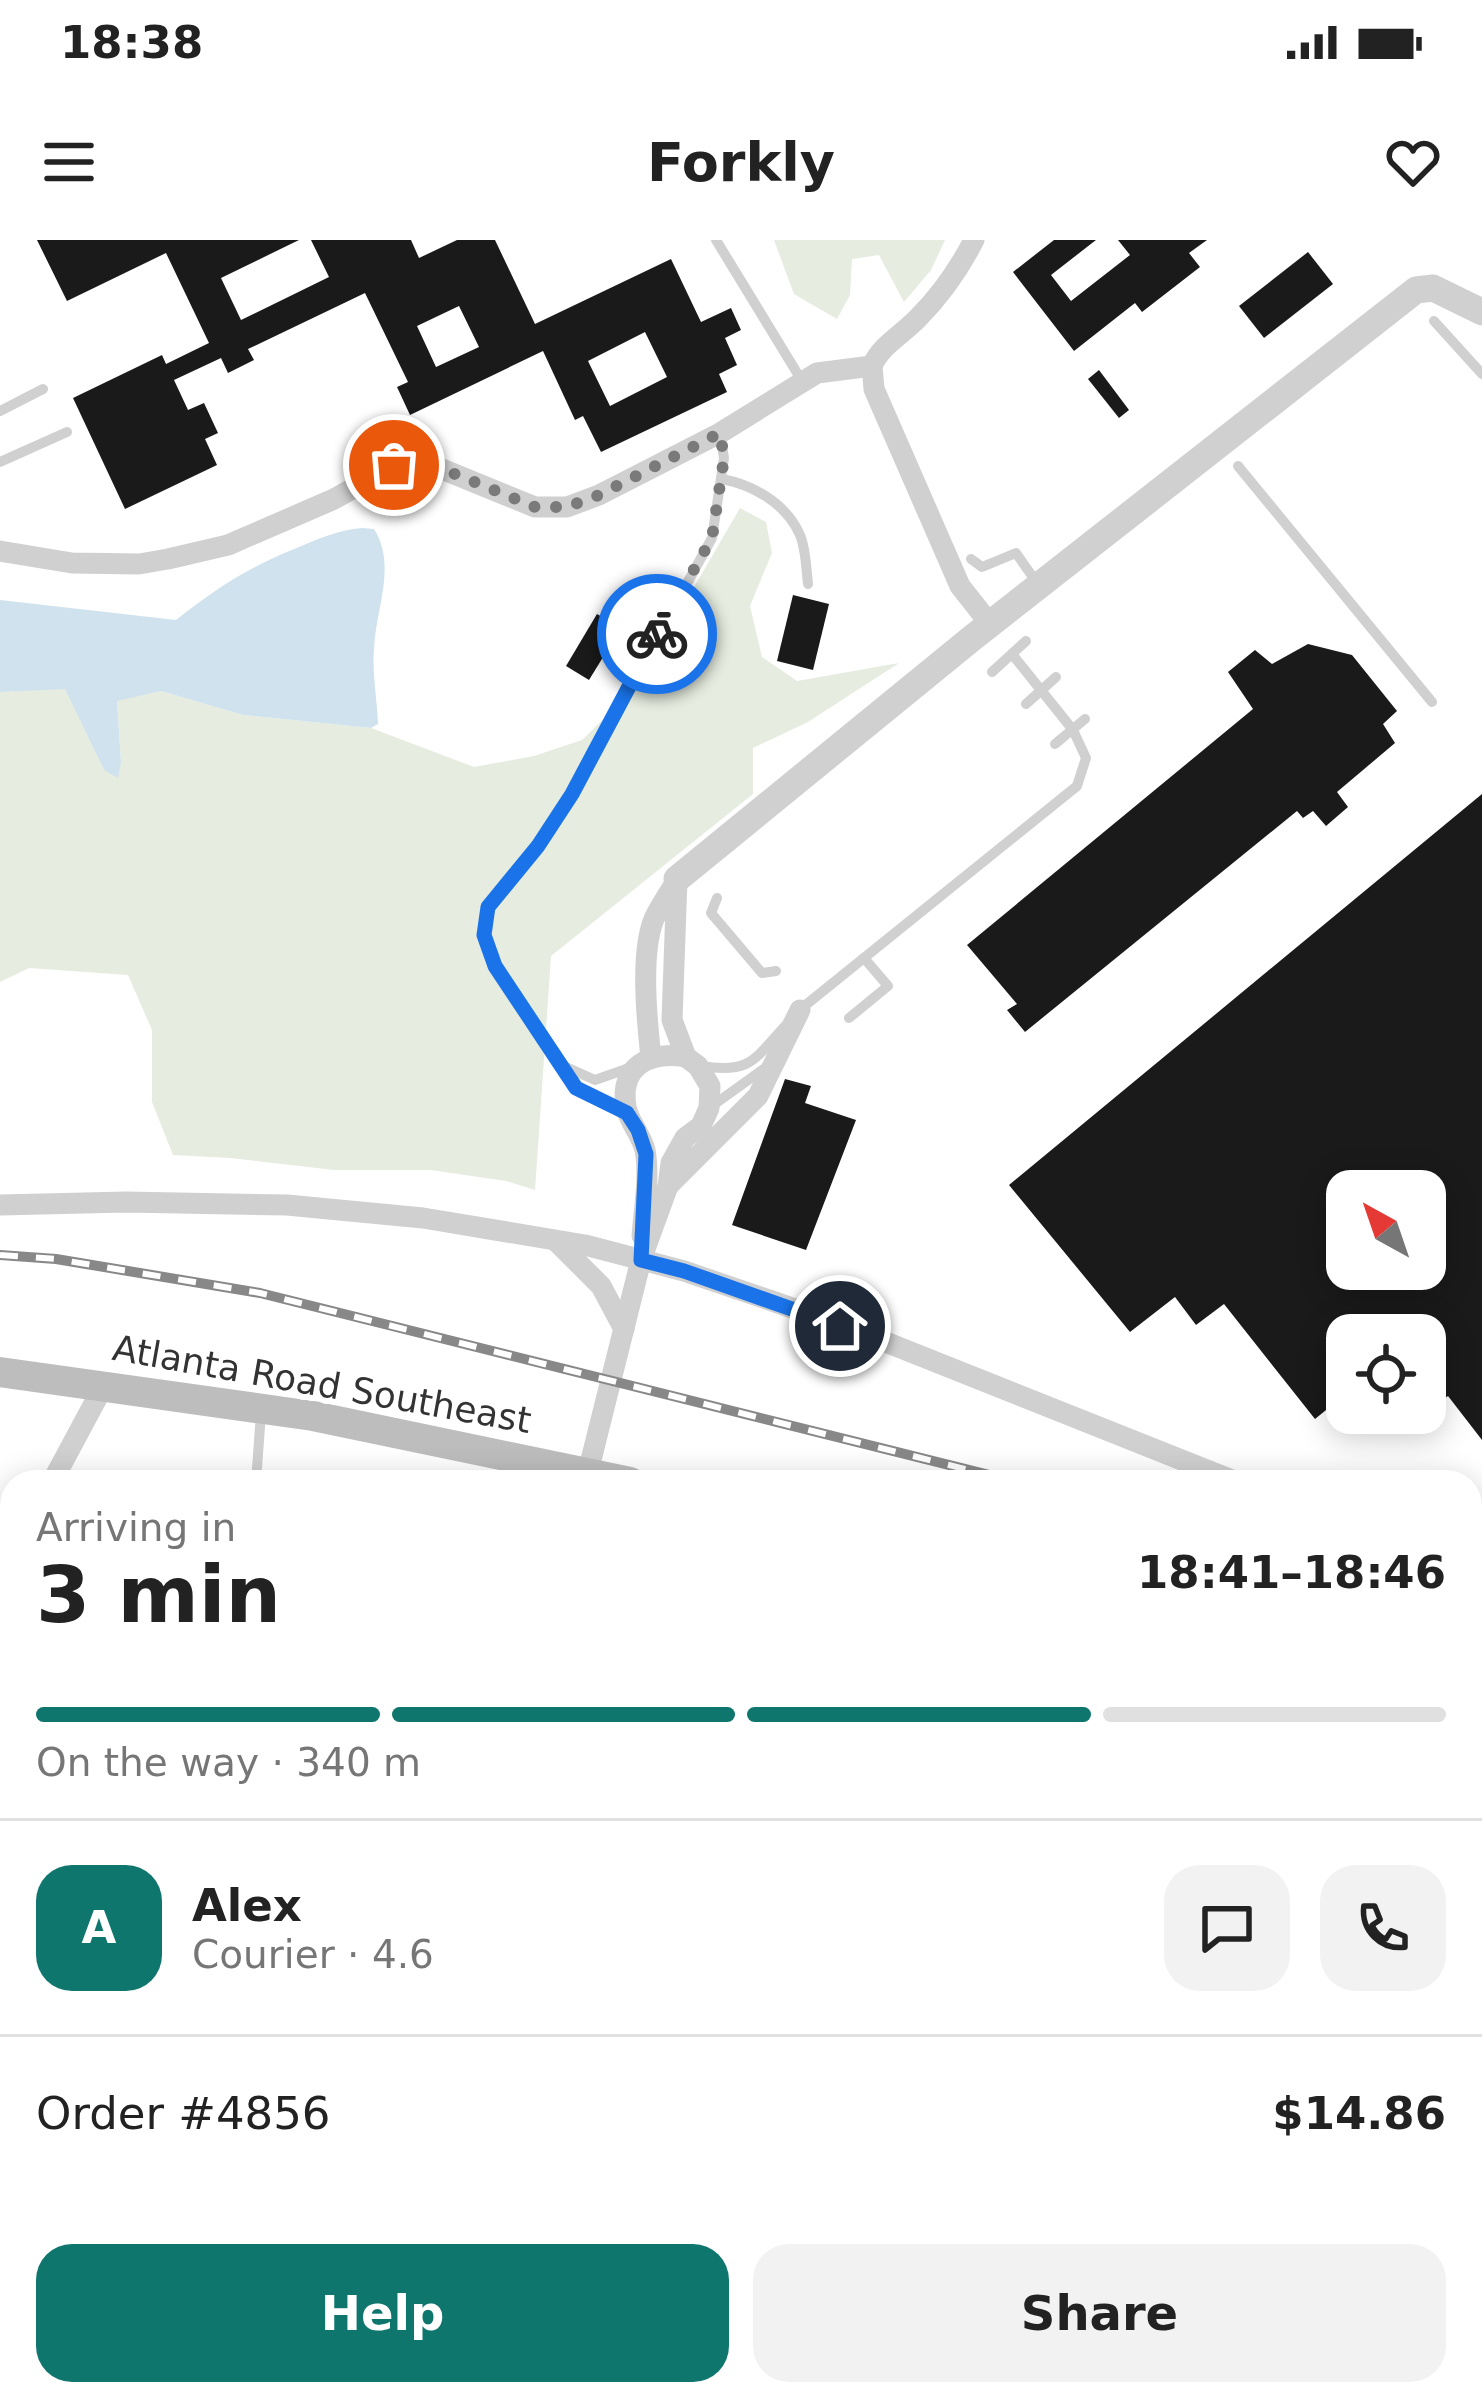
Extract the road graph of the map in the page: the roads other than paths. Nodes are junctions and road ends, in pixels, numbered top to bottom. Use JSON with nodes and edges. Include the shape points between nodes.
{"nodes":[{"id":1,"x":716,"y":240,"type":"edge"},
{"id":2,"x":974,"y":240,"type":"edge"},
{"id":3,"x":1482,"y":312,"type":"edge"},
{"id":4,"x":1434,"y":321,"type":"dead end"},
{"id":5,"x":872,"y":366,"type":"junction"},
{"id":6,"x":1482,"y":374,"type":"edge"},
{"id":7,"x":803,"y":383,"type":"junction"},
{"id":8,"x":43,"y":389,"type":"dead end"},
{"id":9,"x":0,"y":411,"type":"edge"},
{"id":10,"x":67,"y":431,"type":"dead end"},
{"id":11,"x":720,"y":433,"type":"junction"},
{"id":12,"x":0,"y":462,"type":"edge"},
{"id":13,"x":1238,"y":466,"type":"dead end"},
{"id":14,"x":722,"y":479,"type":"junction"},
{"id":15,"x":0,"y":551,"type":"edge"},
{"id":16,"x":971,"y":559,"type":"dead end"},
{"id":17,"x":808,"y":584,"type":"dead end"},
{"id":18,"x":1039,"y":586,"type":"junction"},
{"id":19,"x":990,"y":624,"type":"junction"},
{"id":20,"x":1026,"y":641,"type":"dead end"},
{"id":21,"x":1012,"y":654,"type":"junction"},
{"id":22,"x":992,"y":672,"type":"dead end"},
{"id":23,"x":1056,"y":677,"type":"dead end"},
{"id":24,"x":1041,"y":691,"type":"junction"},
{"id":25,"x":1432,"y":702,"type":"dead end"},
{"id":26,"x":1026,"y":704,"type":"dead end"},
{"id":27,"x":1085,"y":719,"type":"dead end"},
{"id":28,"x":1072,"y":730,"type":"junction"},
{"id":29,"x":1055,"y":744,"type":"dead end"},
{"id":30,"x":677,"y":879,"type":"junction"},
{"id":31,"x":717,"y":898,"type":"dead end"},
{"id":32,"x":865,"y":958,"type":"junction"},
{"id":33,"x":495,"y":966,"type":"junction"},
{"id":34,"x":776,"y":971,"type":"dead end"},
{"id":35,"x":800,"y":1010,"type":"junction"},
{"id":36,"x":849,"y":1018,"type":"dead end"},
{"id":37,"x":692,"y":1061,"type":"junction"},
{"id":38,"x":644,"y":1062,"type":"junction"},
{"id":39,"x":774,"y":1062,"type":"junction"},
{"id":40,"x":709,"y":1108,"type":"junction"},
{"id":41,"x":633,"y":1121,"type":"junction"},
{"id":42,"x":686,"y":1138,"type":"junction"},
{"id":43,"x":668,"y":1186,"type":"junction"},
{"id":44,"x":0,"y":1205,"type":"edge"},
{"id":45,"x":557,"y":1241,"type":"junction"},
{"id":46,"x":641,"y":1260,"type":"junction"},
{"id":47,"x":624,"y":1329,"type":"junction"},
{"id":48,"x":0,"y":1372,"type":"edge"},
{"id":49,"x":104,"y":1384,"type":"junction"},
{"id":50,"x":261,"y":1408,"type":"junction"},
{"id":51,"x":58,"y":1470,"type":"edge"},
{"id":52,"x":257,"y":1470,"type":"edge"},
{"id":53,"x":577,"y":1470,"type":"edge"},
{"id":54,"x":588,"y":1470,"type":"edge"},
{"id":55,"x":1207,"y":1470,"type":"edge"}],
"edges":[{"from":1,"to":7,"type":"lane"},
{"from":2,"to":5,"type":"street","via":[[930,305]]},
{"from":3,"to":18,"type":"street","via":[[1433,288],[1416,290]]},
{"from":4,"to":6,"type":"lane"},
{"from":5,"to":7,"type":"street","via":[[818,373]]},
{"from":5,"to":19,"type":"street","via":[[874,389],[898,421],[960,586]]},
{"from":7,"to":11,"type":"street"},
{"from":8,"to":9,"type":"lane"},
{"from":10,"to":12,"type":"lane"},
{"from":11,"to":14,"type":"lane"},
{"from":11,"to":15,"type":"street","via":[[567,507],[535,507],[416,458],[228,545],[168,559],[72,562]]},
{"from":13,"to":25,"type":"lane"},
{"from":14,"to":17,"type":"lane","via":[[747,484],[789,517],[802,538]]},
{"from":14,"to":33,"type":"lane","via":[[712,538],[572,794],[488,907],[484,935]]},
{"from":16,"to":18,"type":"lane","via":[[982,567],[1016,553]]},
{"from":18,"to":19,"type":"street"},
{"from":19,"to":30,"type":"street"},
{"from":20,"to":21,"type":"lane"},
{"from":21,"to":22,"type":"lane"},
{"from":21,"to":24,"type":"lane"},
{"from":23,"to":24,"type":"lane"},
{"from":24,"to":26,"type":"lane"},
{"from":24,"to":28,"type":"lane"},
{"from":27,"to":28,"type":"lane"},
{"from":28,"to":29,"type":"lane"},
{"from":28,"to":32,"type":"lane","via":[[1086,758],[1077,786]]},
{"from":30,"to":37,"type":"street","via":[[672,1020]]},
{"from":30,"to":38,"type":"street","via":[[648,944]]},
{"from":31,"to":34,"type":"lane","via":[[711,913],[735,944],[762,973]]},
{"from":32,"to":35,"type":"lane"},
{"from":32,"to":36,"type":"lane","via":[[888,986]]},
{"from":33,"to":38,"type":"lane","via":[[568,1070],[595,1080]]},
{"from":33,"to":41,"type":"lane","via":[[576,1088]]},
{"from":35,"to":37,"type":"lane","via":[[742,1067]]},
{"from":35,"to":39,"type":"street"},
{"from":37,"to":38,"type":"street","via":[[665,1053]]},
{"from":37,"to":40,"type":"street","via":[[710,1086]]},
{"from":38,"to":41,"type":"street","via":[[628,1081]]},
{"from":39,"to":40,"type":"lane"},
{"from":39,"to":43,"type":"street","via":[[758,1096]]},
{"from":40,"to":42,"type":"street"},
{"from":41,"to":42,"type":"street","via":[[663,1140]]},
{"from":41,"to":46,"type":"street","via":[[646,1154]]},
{"from":42,"to":43,"type":"street"},
{"from":43,"to":46,"type":"street"},
{"from":44,"to":45,"type":"street","via":[[287,1205]]},
{"from":45,"to":46,"type":"street"},
{"from":45,"to":47,"type":"street","via":[[601,1286]]},
{"from":46,"to":47,"type":"street"},
{"from":46,"to":55,"type":"street","via":[[873,1337]]},
{"from":47,"to":54,"type":"street"},
{"from":48,"to":49,"type":"main road","name":"Atlanta Road Southeast"},
{"from":49,"to":50,"type":"main road","name":"Atlanta Road Southeast"},
{"from":49,"to":51,"type":"street"},
{"from":50,"to":52,"type":"lane"},
{"from":50,"to":53,"type":"main road","name":"Atlanta Road Southeast"}]}
